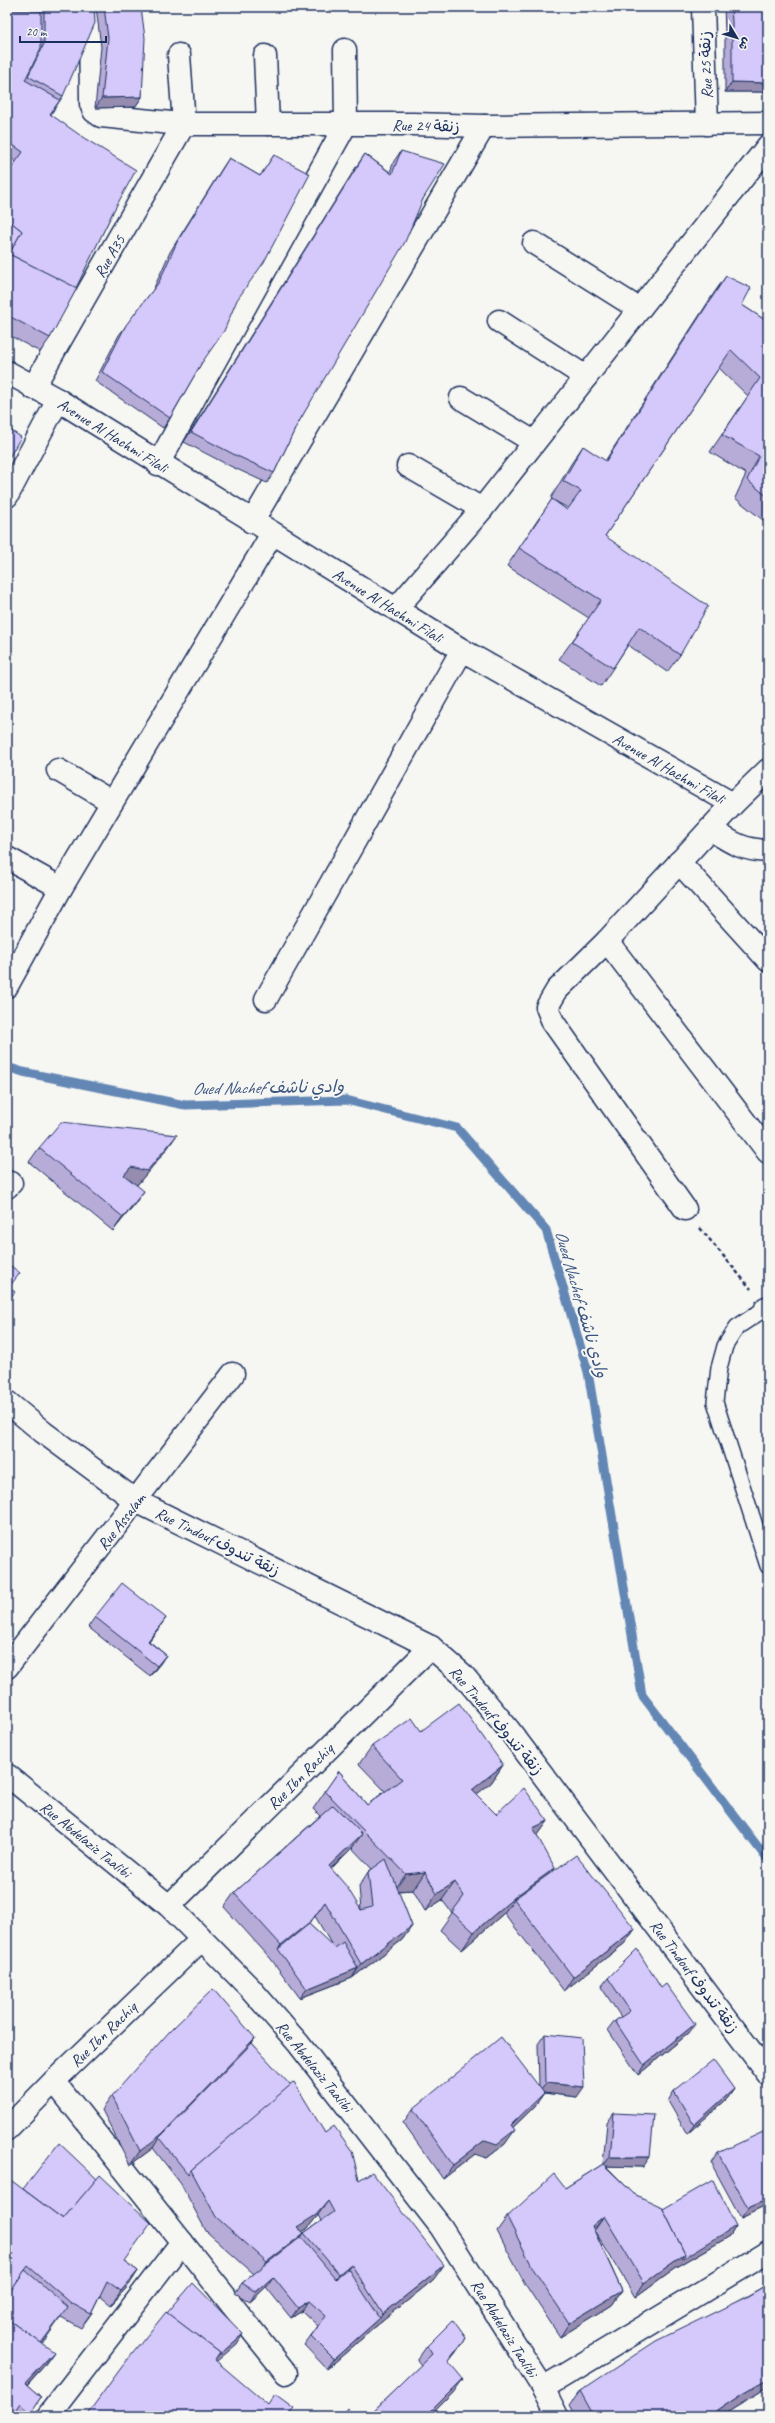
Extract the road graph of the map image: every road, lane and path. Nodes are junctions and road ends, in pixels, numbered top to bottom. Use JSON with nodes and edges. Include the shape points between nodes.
{"nodes":[{"id":1,"x":85,"y":7,"type":"edge"},
{"id":2,"x":703,"y":7,"type":"edge"},
{"id":3,"x":345,"y":50,"type":"dead end"},
{"id":4,"x":179,"y":55,"type":"dead end"},
{"id":5,"x":265,"y":56,"type":"dead end"},
{"id":6,"x":184,"y":124,"type":"junction"},
{"id":7,"x":268,"y":124,"type":"junction"},
{"id":8,"x":346,"y":124,"type":"junction"},
{"id":9,"x":707,"y":124,"type":"junction"},
{"id":10,"x":768,"y":124,"type":"edge"},
{"id":11,"x":484,"y":126,"type":"junction"},
{"id":12,"x":768,"y":146,"type":"edge"},
{"id":13,"x":534,"y":243,"type":"dead end"},
{"id":14,"x":639,"y":310,"type":"junction"},
{"id":15,"x":499,"y":320,"type":"dead end"},
{"id":16,"x":7,"y":372,"type":"edge"},
{"id":17,"x":586,"y":377,"type":"junction"},
{"id":18,"x":33,"y":388,"type":"junction"},
{"id":19,"x":461,"y":398,"type":"dead end"},
{"id":20,"x":58,"y":400,"type":"junction"},
{"id":21,"x":534,"y":442,"type":"junction"},
{"id":22,"x":158,"y":464,"type":"junction"},
{"id":23,"x":408,"y":466,"type":"dead end"},
{"id":24,"x":7,"y":496,"type":"edge"},
{"id":25,"x":482,"y":509,"type":"junction"},
{"id":26,"x":252,"y":522,"type":"junction"},
{"id":27,"x":272,"y":534,"type":"junction"},
{"id":28,"x":396,"y":609,"type":"junction"},
{"id":29,"x":462,"y":650,"type":"junction"},
{"id":30,"x":58,"y":770,"type":"dead end"},
{"id":31,"x":768,"y":770,"type":"edge"},
{"id":32,"x":112,"y":802,"type":"junction"},
{"id":33,"x":733,"y":804,"type":"junction"},
{"id":34,"x":710,"y":829,"type":"junction"},
{"id":35,"x":758,"y":851,"type":"edge"},
{"id":36,"x":7,"y":858,"type":"edge"},
{"id":37,"x":679,"y":862,"type":"junction"},
{"id":38,"x":60,"y":888,"type":"junction"},
{"id":39,"x":607,"y":941,"type":"junction"},
{"id":40,"x":768,"y":960,"type":"edge"},
{"id":41,"x":7,"y":986,"type":"edge"},
{"id":42,"x":266,"y":999,"type":"dead end"},
{"id":43,"x":768,"y":1152,"type":"edge"},
{"id":44,"x":685,"y":1209,"type":"joint"},
{"id":45,"x":767,"y":1309,"type":"edge"},
{"id":46,"x":233,"y":1374,"type":"dead end"},
{"id":47,"x":7,"y":1402,"type":"edge"},
{"id":48,"x":136,"y":1501,"type":"junction"},
{"id":49,"x":768,"y":1566,"type":"edge"},
{"id":50,"x":430,"y":1647,"type":"junction"},
{"id":51,"x":7,"y":1667,"type":"edge"},
{"id":52,"x":7,"y":1775,"type":"edge"},
{"id":53,"x":170,"y":1906,"type":"junction"},
{"id":54,"x":201,"y":1940,"type":"junction"},
{"id":55,"x":768,"y":2074,"type":"edge"},
{"id":56,"x":54,"y":2081,"type":"junction"},
{"id":57,"x":7,"y":2129,"type":"edge"},
{"id":58,"x":182,"y":2242,"type":"junction"},
{"id":59,"x":768,"y":2252,"type":"edge"},
{"id":60,"x":286,"y":2372,"type":"dead end"},
{"id":61,"x":543,"y":2388,"type":"junction"},
{"id":62,"x":48,"y":2416,"type":"edge"},
{"id":63,"x":557,"y":2416,"type":"edge"}],
"edges":[{"from":1,"to":6,"type":"street","name":"Rue 24 زنقة","via":[[90,12],[91,104],[94,110],[101,116]]},
{"from":2,"to":9,"type":"street","name":"Rue 25 زنقة"},
{"from":3,"to":8,"type":"street"},
{"from":4,"to":6,"type":"street"},
{"from":5,"to":7,"type":"street"},
{"from":6,"to":7,"type":"street","name":"Rue 24 زنقة"},
{"from":6,"to":18,"type":"street","name":"Rue A35"},
{"from":7,"to":8,"type":"street","name":"Rue 24 زنقة"},
{"from":8,"to":11,"type":"street","name":"Rue 24 زنقة"},
{"from":8,"to":22,"type":"street"},
{"from":9,"to":10,"type":"street","name":"Rue 24 زنقة"},
{"from":9,"to":11,"type":"street","name":"Rue 24 زنقة"},
{"from":11,"to":26,"type":"street"},
{"from":12,"to":14,"type":"street"},
{"from":13,"to":14,"type":"street"},
{"from":14,"to":17,"type":"street"},
{"from":15,"to":17,"type":"street"},
{"from":16,"to":18,"type":"street","name":"Avenue Al Hachmi Filali"},
{"from":17,"to":21,"type":"street"},
{"from":18,"to":20,"type":"street","name":"Avenue Al Hachmi Filali"},
{"from":19,"to":21,"type":"street"},
{"from":20,"to":22,"type":"street","name":"Avenue Al Hachmi Filali"},
{"from":20,"to":24,"type":"street"},
{"from":21,"to":25,"type":"street"},
{"from":22,"to":26,"type":"street","name":"Avenue Al Hachmi Filali"},
{"from":23,"to":25,"type":"street"},
{"from":25,"to":28,"type":"street"},
{"from":26,"to":27,"type":"street","name":"Avenue Al Hachmi Filali"},
{"from":27,"to":28,"type":"street","name":"Avenue Al Hachmi Filali"},
{"from":27,"to":32,"type":"street"},
{"from":28,"to":29,"type":"street","name":"Avenue Al Hachmi Filali"},
{"from":29,"to":33,"type":"street","name":"Avenue Al Hachmi Filali"},
{"from":29,"to":42,"type":"street"},
{"from":30,"to":32,"type":"street"},
{"from":31,"to":33,"type":"street","name":"Avenue Al Hachmi Filali"},
{"from":32,"to":38,"type":"street"},
{"from":33,"to":34,"type":"street"},
{"from":34,"to":35,"type":"street","via":[[736,846]]},
{"from":34,"to":37,"type":"street"},
{"from":36,"to":38,"type":"street"},
{"from":37,"to":39,"type":"street"},
{"from":37,"to":40,"type":"street"},
{"from":38,"to":41,"type":"street"},
{"from":39,"to":43,"type":"street"},
{"from":39,"to":44,"type":"street","via":[[557,990],[547,1007],[553,1022]]},
{"from":44,"to":45,"type":"path"},
{"from":45,"to":49,"type":"lane","via":[[737,1327],[724,1346],[715,1402]]},
{"from":46,"to":48,"type":"street","name":"Rue Assalam"},
{"from":47,"to":48,"type":"street","name":"Rue Tindouf زنقة تندوف"},
{"from":48,"to":50,"type":"street","name":"Rue Tindouf زنقة تندوف"},
{"from":48,"to":51,"type":"street","name":"Rue Assalam"},
{"from":50,"to":53,"type":"street","name":"Rue Ibn Rachiq"},
{"from":50,"to":55,"type":"street","name":"Rue Tindouf زنقة تندوف","via":[[463,1675],[509,1730]]},
{"from":52,"to":53,"type":"street","name":"Rue Abdelaziz Taalibi"},
{"from":53,"to":54,"type":"street","name":"Rue Abdelaziz Taalibi"},
{"from":54,"to":56,"type":"street","name":"Rue Ibn Rachiq"},
{"from":54,"to":61,"type":"street","name":"Rue Abdelaziz Taalibi","via":[[250,1988],[298,2043],[436,2221]]},
{"from":56,"to":57,"type":"street","name":"Rue Ibn Rachiq"},
{"from":56,"to":58,"type":"street"},
{"from":58,"to":60,"type":"street"},
{"from":58,"to":62,"type":"street"},
{"from":59,"to":61,"type":"street"},
{"from":61,"to":63,"type":"street","name":"Rue Abdelaziz Taalibi"}]}
